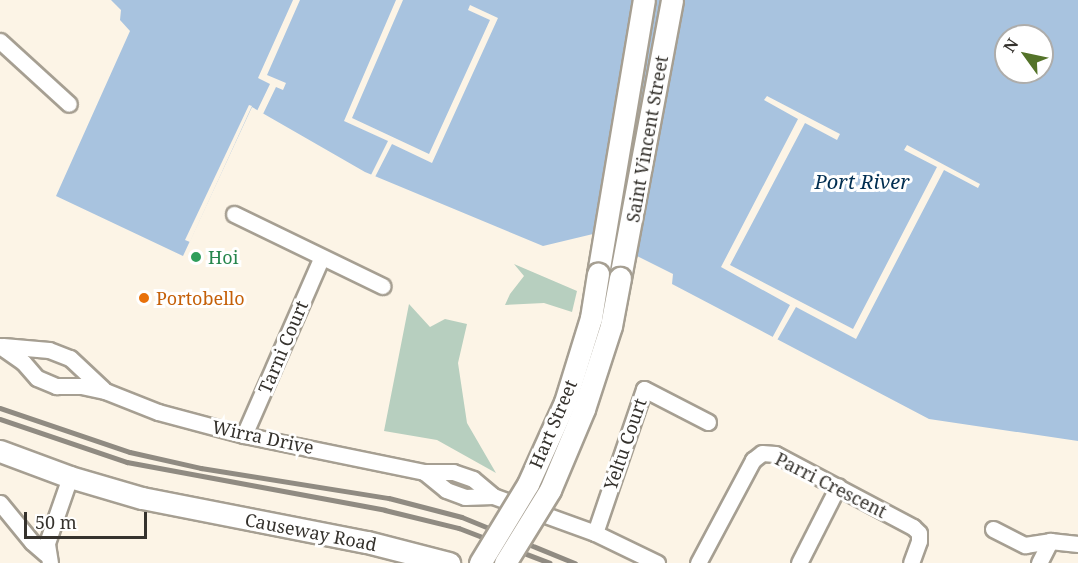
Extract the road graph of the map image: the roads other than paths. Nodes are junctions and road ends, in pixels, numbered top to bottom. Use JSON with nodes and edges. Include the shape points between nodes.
{"nodes":[{"id":1,"x":644,"y":0,"type":"edge"},
{"id":2,"x":672,"y":0,"type":"edge"},
{"id":3,"x":0,"y":41,"type":"edge"},
{"id":4,"x":69,"y":104,"type":"dead end"},
{"id":5,"x":234,"y":214,"type":"dead end"},
{"id":6,"x":321,"y":259,"type":"junction"},
{"id":7,"x":598,"y":274,"type":"joint"},
{"id":8,"x":620,"y":278,"type":"joint"},
{"id":9,"x":382,"y":286,"type":"dead end"},
{"id":10,"x":0,"y":346,"type":"edge"},
{"id":11,"x":105,"y":391,"type":"junction"},
{"id":12,"x":708,"y":422,"type":"dead end"},
{"id":13,"x":244,"y":435,"type":"junction"},
{"id":14,"x":0,"y":451,"type":"edge"},
{"id":15,"x":70,"y":477,"type":"junction"},
{"id":16,"x":838,"y":486,"type":"junction"},
{"id":17,"x":0,"y":503,"type":"edge"},
{"id":18,"x":993,"y":529,"type":"dead end"},
{"id":19,"x":595,"y":533,"type":"junction"},
{"id":20,"x":1050,"y":541,"type":"junction"},
{"id":21,"x":1078,"y":544,"type":"edge"},
{"id":22,"x":48,"y":558,"type":"edge"},
{"id":23,"x":408,"y":558,"type":"edge"},
{"id":24,"x":449,"y":563,"type":"edge"},
{"id":25,"x":480,"y":563,"type":"edge"},
{"id":26,"x":505,"y":563,"type":"edge"},
{"id":27,"x":657,"y":563,"type":"edge"},
{"id":28,"x":698,"y":563,"type":"edge"},
{"id":29,"x":799,"y":563,"type":"edge"},
{"id":30,"x":911,"y":563,"type":"edge"},
{"id":31,"x":1039,"y":563,"type":"edge"}],
"edges":[{"from":1,"to":7,"type":"main road","name":"Saint Vincent Street"},
{"from":2,"to":8,"type":"main road","name":"Saint Vincent Street"},
{"from":3,"to":4,"type":"street"},
{"from":5,"to":6,"type":"street"},
{"from":6,"to":9,"type":"street"},
{"from":6,"to":13,"type":"street","name":"Tarni Court"},
{"from":7,"to":25,"type":"main road","name":"Hart Street","bridge":true,"via":[[591,318],[565,402],[528,484]]},
{"from":8,"to":26,"type":"main road","name":"Hart Street","bridge":true,"via":[[611,326],[584,409],[550,490]]},
{"from":10,"to":11,"type":"street","name":"Wirra Drive","via":[[46,382]]},
{"from":10,"to":11,"type":"street","name":"Wirra Drive","via":[[49,350],[69,358]]},
{"from":11,"to":13,"type":"street","name":"Wirra Drive","via":[[158,412]]},
{"from":12,"to":19,"type":"street","name":"Yeltu Court","via":[[644,389]]},
{"from":13,"to":19,"type":"street","name":"Wirra Drive","via":[[424,472],[446,490],[465,498],[493,496]]},
{"from":14,"to":15,"type":"main road","name":"Causeway Road"},
{"from":15,"to":22,"type":"street","via":[[47,543]]},
{"from":15,"to":23,"type":"main road","name":"Causeway Road","via":[[142,498]]},
{"from":16,"to":28,"type":"street","name":"Parri Crescent","via":[[775,454],[762,453],[753,460]]},
{"from":16,"to":29,"type":"street"},
{"from":16,"to":30,"type":"street","name":"Parri Crescent","via":[[919,533]]},
{"from":17,"to":22,"type":"street"},
{"from":18,"to":20,"type":"street","via":[[1025,545]]},
{"from":19,"to":27,"type":"street","name":"Wirra Drive"},
{"from":20,"to":21,"type":"street"},
{"from":20,"to":31,"type":"street"},
{"from":23,"to":24,"type":"main road","name":"Causeway Road"}]}
